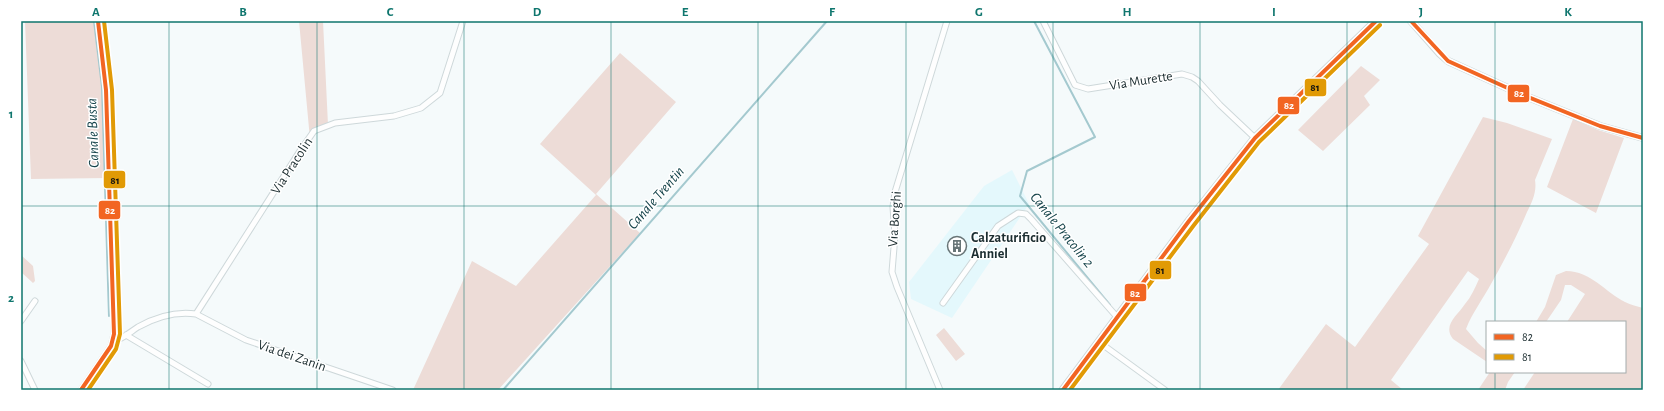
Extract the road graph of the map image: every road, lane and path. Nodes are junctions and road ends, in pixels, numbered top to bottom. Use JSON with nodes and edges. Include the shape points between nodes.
{"nodes":[{"id":1,"x":98,"y":21,"type":"edge"},
{"id":2,"x":463,"y":21,"type":"edge"},
{"id":3,"x":947,"y":21,"type":"edge"},
{"id":4,"x":1043,"y":21,"type":"edge"},
{"id":5,"x":1376,"y":21,"type":"edge"},
{"id":6,"x":1411,"y":21,"type":"edge"},
{"id":7,"x":1255,"y":138,"type":"junction"},
{"id":8,"x":1643,"y":138,"type":"edge"},
{"id":9,"x":35,"y":301,"type":"dead end"},
{"id":10,"x":943,"y":303,"type":"dead end"},
{"id":11,"x":196,"y":314,"type":"junction"},
{"id":12,"x":1117,"y":317,"type":"junction"},
{"id":13,"x":21,"y":321,"type":"edge"},
{"id":14,"x":126,"y":335,"type":"junction"},
{"id":15,"x":113,"y":341,"type":"junction"},
{"id":16,"x":1099,"y":342,"type":"junction"},
{"id":17,"x":21,"y":361,"type":"edge"},
{"id":18,"x":208,"y":384,"type":"dead end"},
{"id":19,"x":34,"y":390,"type":"edge"},
{"id":20,"x":81,"y":390,"type":"edge"},
{"id":21,"x":393,"y":390,"type":"edge"},
{"id":22,"x":940,"y":390,"type":"edge"},
{"id":23,"x":1063,"y":390,"type":"edge"},
{"id":24,"x":1164,"y":390,"type":"edge"}],
"edges":[{"from":1,"to":15,"type":"street","via":[[106,90]]},
{"from":2,"to":11,"type":"street","name":"Via Pracolin","via":[[440,93],[421,108],[394,116],[335,123],[314,131]]},
{"from":3,"to":22,"type":"street","name":"Via Borghi","via":[[895,192],[893,207],[895,235],[892,272]]},
{"from":4,"to":7,"type":"street","name":"Via Murette","via":[[1075,85],[1088,89],[1182,74],[1198,81]]},
{"from":5,"to":7,"type":"main road"},
{"from":6,"to":8,"type":"street","via":[[1448,61],[1600,126]]},
{"from":7,"to":12,"type":"main road"},
{"from":9,"to":13,"type":"street"},
{"from":10,"to":12,"type":"street","via":[[998,226],[1018,213],[1026,214],[1031,219]]},
{"from":11,"to":14,"type":"street","via":[[175,313],[159,317]]},
{"from":11,"to":21,"type":"street","name":"Via dei Zanin","via":[[246,340]]},
{"from":12,"to":16,"type":"main road"},
{"from":14,"to":15,"type":"street"},
{"from":14,"to":18,"type":"street"},
{"from":15,"to":20,"type":"street"},
{"from":16,"to":23,"type":"main road"},
{"from":16,"to":24,"type":"street"},
{"from":17,"to":19,"type":"street"}]}
